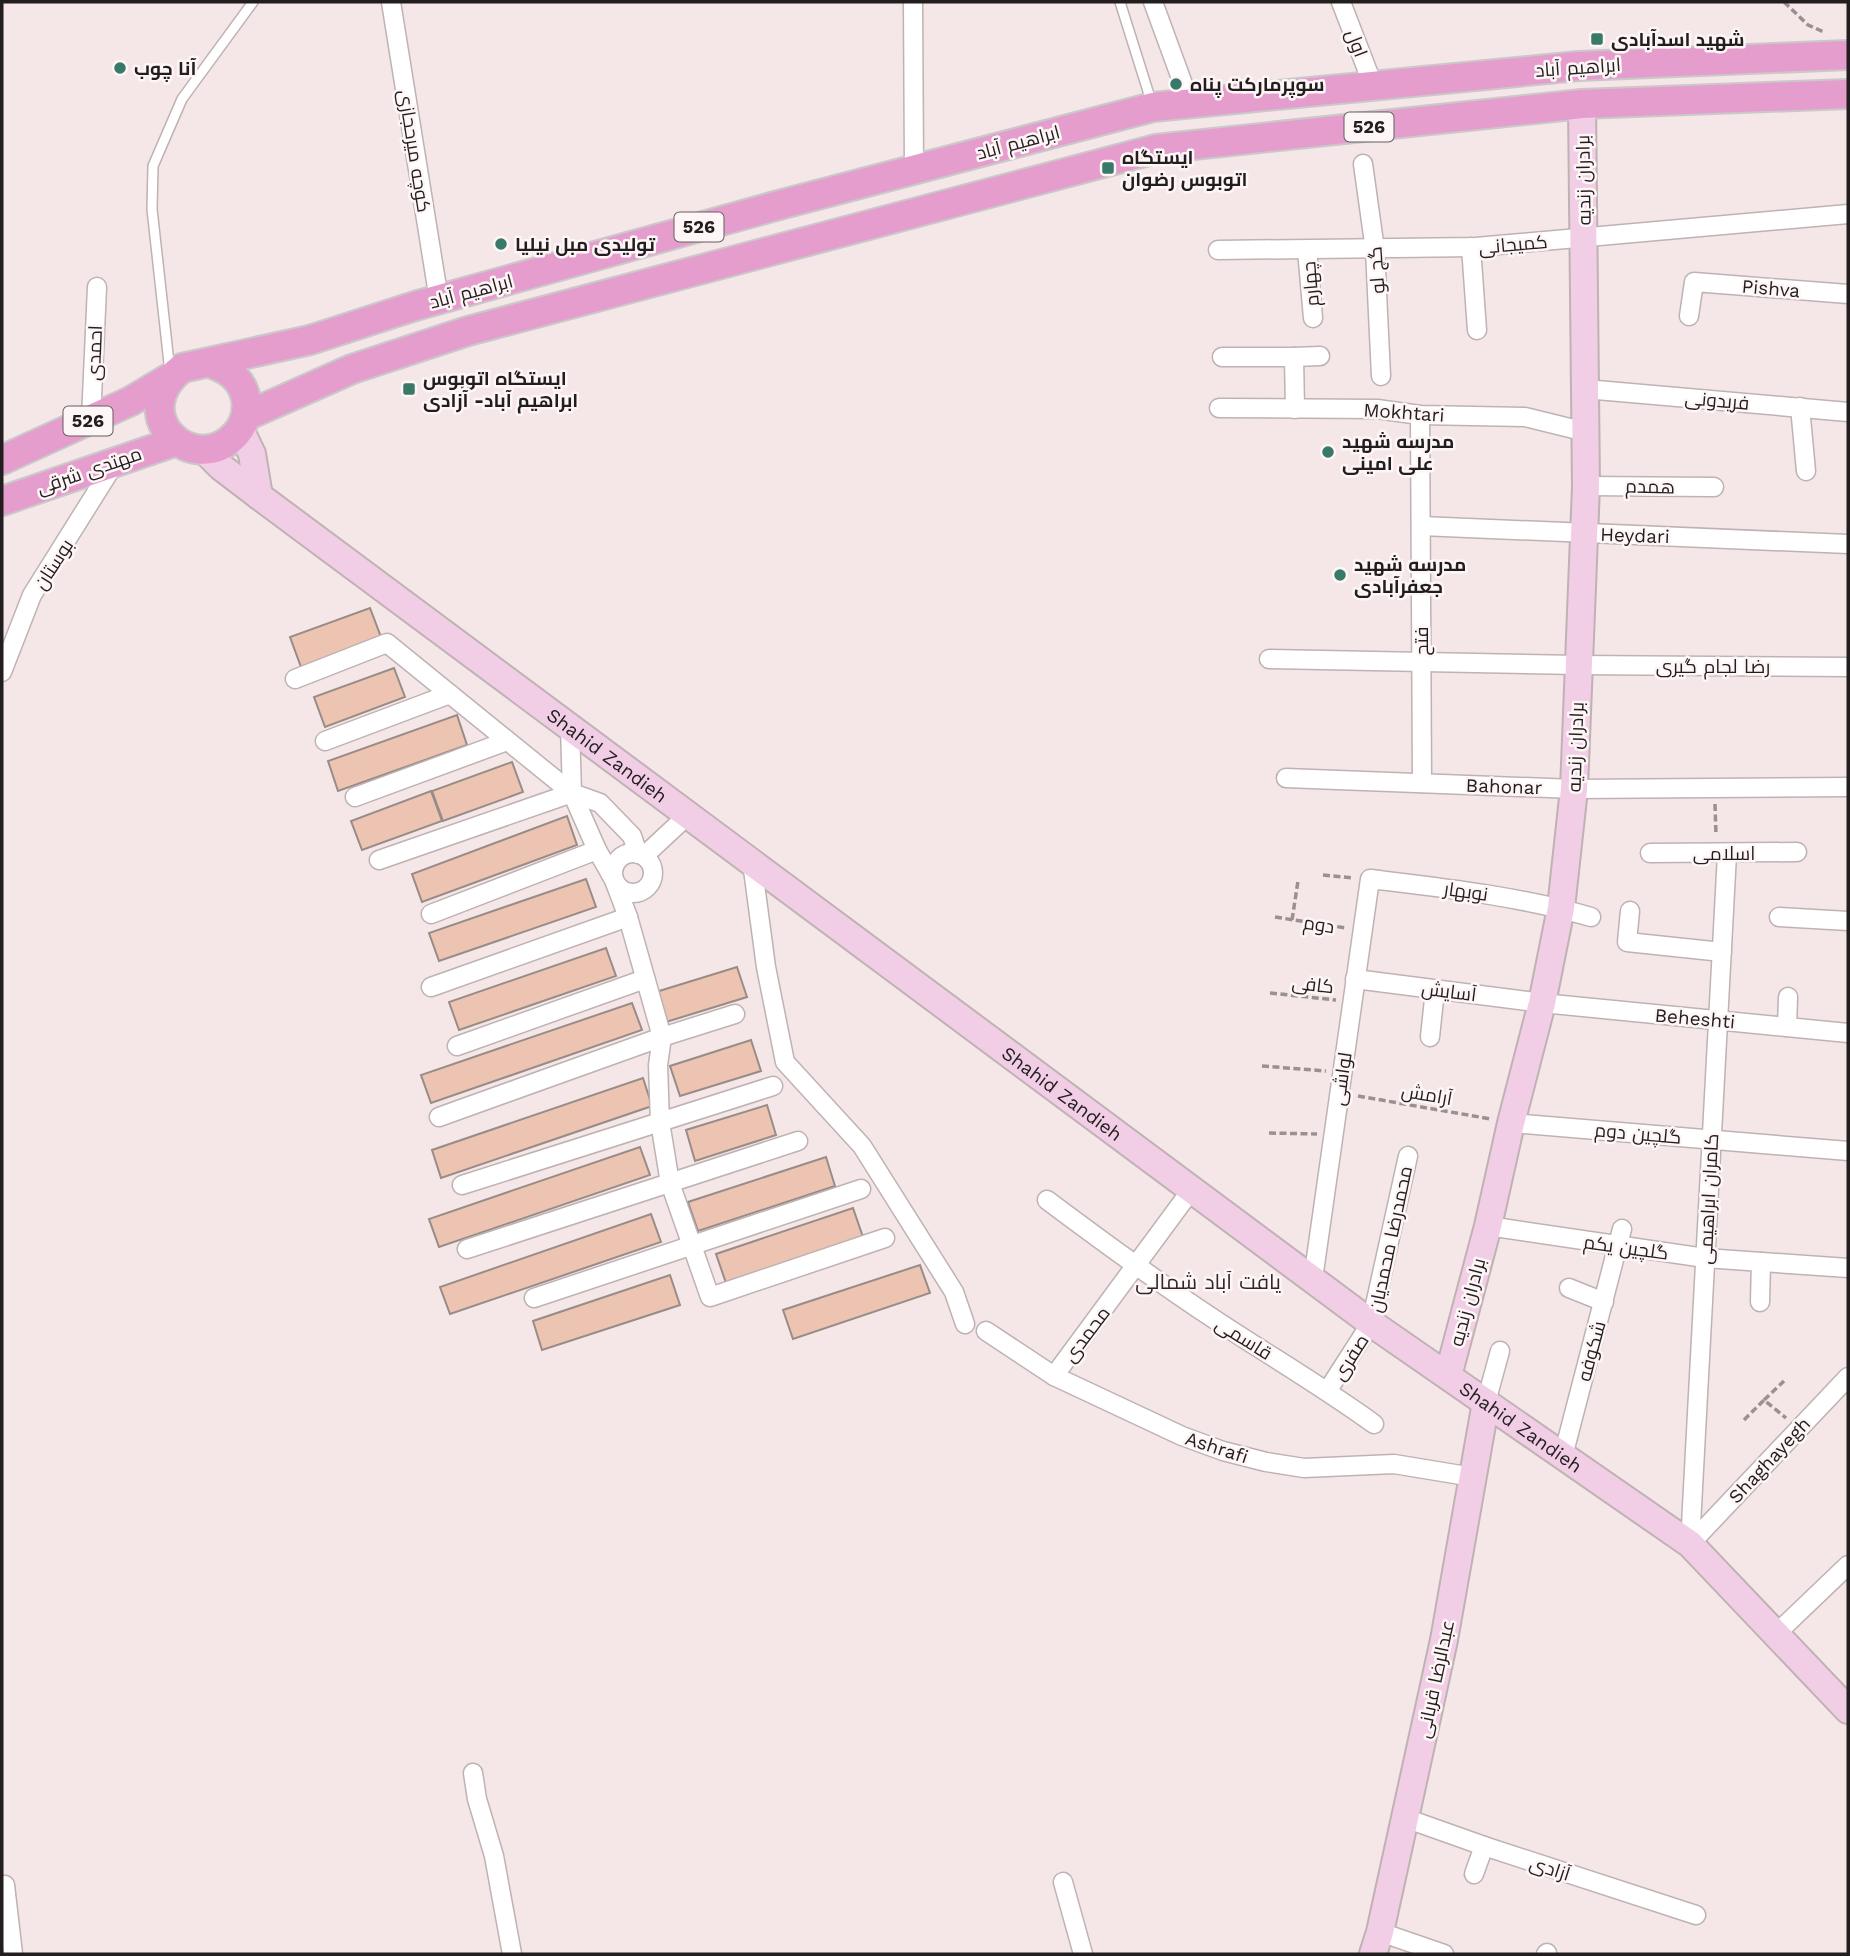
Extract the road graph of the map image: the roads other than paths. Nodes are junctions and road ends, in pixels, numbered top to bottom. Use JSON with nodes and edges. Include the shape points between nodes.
{"nodes":[{"id":1,"x":253,"y":2,"type":"edge"},
{"id":2,"x":391,"y":2,"type":"edge"},
{"id":3,"x":913,"y":2,"type":"edge"},
{"id":4,"x":1121,"y":2,"type":"edge"},
{"id":5,"x":1153,"y":2,"type":"edge"},
{"id":6,"x":1341,"y":2,"type":"edge"},
{"id":7,"x":1848,"y":55,"type":"edge"},
{"id":8,"x":1373,"y":85,"type":"junction"},
{"id":9,"x":1848,"y":94,"type":"edge"},
{"id":10,"x":1190,"y":103,"type":"junction"},
{"id":11,"x":1582,"y":104,"type":"junction"},
{"id":12,"x":1153,"y":107,"type":"junction"},
{"id":13,"x":1363,"y":164,"type":"dead end"},
{"id":14,"x":914,"y":169,"type":"junction"},
{"id":15,"x":1848,"y":214,"type":"edge"},
{"id":16,"x":1584,"y":237,"type":"junction"},
{"id":17,"x":1471,"y":247,"type":"junction"},
{"id":18,"x":1218,"y":250,"type":"dead end"},
{"id":19,"x":1307,"y":250,"type":"junction"},
{"id":20,"x":1375,"y":250,"type":"junction"},
{"id":21,"x":97,"y":287,"type":"dead end"},
{"id":22,"x":1848,"y":294,"type":"edge"},
{"id":23,"x":439,"y":300,"type":"junction"},
{"id":24,"x":1689,"y":316,"type":"dead end"},
{"id":25,"x":1313,"y":318,"type":"dead end"},
{"id":26,"x":1477,"y":330,"type":"dead end"},
{"id":27,"x":1320,"y":356,"type":"dead end"},
{"id":28,"x":1222,"y":357,"type":"dead end"},
{"id":29,"x":1294,"y":357,"type":"junction"},
{"id":30,"x":210,"y":363,"type":"junction"},
{"id":31,"x":1381,"y":376,"type":"dead end"},
{"id":32,"x":171,"y":377,"type":"junction"},
{"id":33,"x":1585,"y":389,"type":"junction"},
{"id":34,"x":1800,"y":407,"type":"junction"},
{"id":35,"x":1219,"y":408,"type":"dead end"},
{"id":36,"x":1295,"y":409,"type":"junction"},
{"id":37,"x":1848,"y":412,"type":"edge"},
{"id":38,"x":1420,"y":415,"type":"junction"},
{"id":39,"x":91,"y":419,"type":"junction"},
{"id":40,"x":243,"y":423,"type":"junction"},
{"id":41,"x":1587,"y":432,"type":"junction"},
{"id":42,"x":177,"y":441,"type":"junction"},
{"id":43,"x":204,"y":450,"type":"junction"},
{"id":44,"x":2,"y":460,"type":"edge"},
{"id":45,"x":116,"y":461,"type":"junction"},
{"id":46,"x":1806,"y":471,"type":"dead end"},
{"id":47,"x":1587,"y":486,"type":"junction"},
{"id":48,"x":1714,"y":487,"type":"dead end"},
{"id":49,"x":259,"y":496,"type":"junction"},
{"id":50,"x":2,"y":501,"type":"edge"},
{"id":51,"x":1421,"y":526,"type":"junction"},
{"id":52,"x":1585,"y":533,"type":"junction"},
{"id":53,"x":1848,"y":544,"type":"edge"},
{"id":54,"x":1269,"y":659,"type":"dead end"},
{"id":55,"x":1421,"y":661,"type":"junction"},
{"id":56,"x":1578,"y":665,"type":"junction"},
{"id":57,"x":1848,"y":667,"type":"edge"},
{"id":58,"x":2,"y":672,"type":"edge"},
{"id":59,"x":295,"y":679,"type":"dead end"},
{"id":60,"x":450,"y":694,"type":"junction"},
{"id":61,"x":570,"y":727,"type":"junction"},
{"id":62,"x":325,"y":741,"type":"dead end"},
{"id":63,"x":507,"y":741,"type":"junction"},
{"id":64,"x":1286,"y":778,"type":"dead end"},
{"id":65,"x":1422,"y":783,"type":"junction"},
{"id":66,"x":1848,"y":787,"type":"edge"},
{"id":67,"x":1574,"y":789,"type":"junction"},
{"id":68,"x":572,"y":793,"type":"junction"},
{"id":69,"x":355,"y":797,"type":"dead end"},
{"id":70,"x":688,"y":815,"type":"junction"},
{"id":71,"x":597,"y":850,"type":"junction"},
{"id":72,"x":1797,"y":852,"type":"dead end"},
{"id":73,"x":1650,"y":853,"type":"dead end"},
{"id":74,"x":1722,"y":854,"type":"junction"},
{"id":75,"x":641,"y":855,"type":"junction"},
{"id":76,"x":379,"y":860,"type":"dead end"},
{"id":77,"x":752,"y":862,"type":"junction"},
{"id":78,"x":1370,"y":879,"type":"joint"},
{"id":79,"x":614,"y":880,"type":"junction"},
{"id":80,"x":1561,"y":908,"type":"junction"},
{"id":81,"x":1630,"y":911,"type":"dead end"},
{"id":82,"x":431,"y":914,"type":"dead end"},
{"id":83,"x":1591,"y":916,"type":"dead end"},
{"id":84,"x":628,"y":917,"type":"junction"},
{"id":85,"x":1779,"y":917,"type":"dead end"},
{"id":86,"x":1848,"y":921,"type":"edge"},
{"id":87,"x":1722,"y":952,"type":"junction"},
{"id":88,"x":645,"y":979,"type":"junction"},
{"id":89,"x":1355,"y":979,"type":"junction"},
{"id":90,"x":431,"y":987,"type":"dead end"},
{"id":91,"x":1436,"y":989,"type":"junction"},
{"id":92,"x":1788,"y":997,"type":"dead end"},
{"id":93,"x":1542,"y":1003,"type":"junction"},
{"id":94,"x":735,"y":1014,"type":"dead end"},
{"id":95,"x":1718,"y":1020,"type":"junction"},
{"id":96,"x":1787,"y":1027,"type":"junction"},
{"id":97,"x":1848,"y":1033,"type":"edge"},
{"id":98,"x":662,"y":1037,"type":"junction"},
{"id":99,"x":1430,"y":1037,"type":"dead end"},
{"id":100,"x":457,"y":1046,"type":"dead end"},
{"id":101,"x":773,"y":1086,"type":"dead end"},
{"id":102,"x":439,"y":1117,"type":"dead end"},
{"id":103,"x":660,"y":1122,"type":"junction"},
{"id":104,"x":1511,"y":1123,"type":"junction"},
{"id":105,"x":1712,"y":1139,"type":"junction"},
{"id":106,"x":798,"y":1141,"type":"dead end"},
{"id":107,"x":1848,"y":1151,"type":"edge"},
{"id":108,"x":1408,"y":1156,"type":"dead end"},
{"id":109,"x":670,"y":1183,"type":"junction"},
{"id":110,"x":462,"y":1185,"type":"dead end"},
{"id":111,"x":861,"y":1189,"type":"dead end"},
{"id":112,"x":1192,"y":1189,"type":"junction"},
{"id":113,"x":1048,"y":1200,"type":"dead end"},
{"id":114,"x":1488,"y":1226,"type":"junction"},
{"id":115,"x":1620,"y":1237,"type":"junction"},
{"id":116,"x":885,"y":1238,"type":"dead end"},
{"id":117,"x":691,"y":1245,"type":"junction"},
{"id":118,"x":467,"y":1249,"type":"dead end"},
{"id":119,"x":1705,"y":1258,"type":"junction"},
{"id":120,"x":1761,"y":1262,"type":"junction"},
{"id":121,"x":1136,"y":1267,"type":"junction"},
{"id":122,"x":1848,"y":1268,"type":"edge"},
{"id":123,"x":1313,"y":1279,"type":"junction"},
{"id":124,"x":1570,"y":1287,"type":"dead end"},
{"id":125,"x":534,"y":1298,"type":"dead end"},
{"id":126,"x":1760,"y":1301,"type":"dead end"},
{"id":127,"x":1604,"y":1302,"type":"junction"},
{"id":128,"x":1371,"y":1323,"type":"junction"},
{"id":129,"x":965,"y":1325,"type":"dead end"},
{"id":130,"x":986,"y":1331,"type":"dead end"},
{"id":131,"x":1500,"y":1351,"type":"dead end"},
{"id":132,"x":1054,"y":1376,"type":"junction"},
{"id":133,"x":1448,"y":1376,"type":"junction"},
{"id":134,"x":1848,"y":1377,"type":"edge"},
{"id":135,"x":1328,"y":1390,"type":"junction"},
{"id":136,"x":1486,"y":1402,"type":"junction"},
{"id":137,"x":1374,"y":1424,"type":"dead end"},
{"id":138,"x":1563,"y":1456,"type":"junction"},
{"id":139,"x":1473,"y":1477,"type":"junction"},
{"id":140,"x":1690,"y":1544,"type":"junction"},
{"id":141,"x":1848,"y":1565,"type":"edge"},
{"id":142,"x":1776,"y":1634,"type":"junction"},
{"id":143,"x":1848,"y":1710,"type":"edge"},
{"id":144,"x":473,"y":1773,"type":"dead end"},
{"id":145,"x":1405,"y":1818,"type":"junction"},
{"id":146,"x":1484,"y":1846,"type":"junction"},
{"id":147,"x":1474,"y":1874,"type":"dead end"},
{"id":148,"x":1063,"y":1882,"type":"dead end"},
{"id":149,"x":5,"y":1885,"type":"dead end"},
{"id":150,"x":1696,"y":1915,"type":"dead end"},
{"id":151,"x":1377,"y":1943,"type":"edge"},
{"id":152,"x":13,"y":1954,"type":"edge"},
{"id":153,"x":512,"y":1954,"type":"edge"},
{"id":154,"x":1083,"y":1954,"type":"edge"},
{"id":155,"x":1444,"y":1954,"type":"edge"}],
"edges":[{"from":1,"to":32,"type":"lane","via":[[182,99],[152,166],[152,209]]},
{"from":2,"to":23,"type":"street","name":"کوچه میرحجازی"},
{"from":3,"to":14,"type":"street"},
{"from":4,"to":12,"type":"lane"},
{"from":5,"to":10,"type":"street"},
{"from":6,"to":8,"type":"street","name":"اول"},
{"from":7,"to":8,"type":"main road","name":"ابراهیم آباد","number":"526","via":[[1579,66]]},
{"from":8,"to":10,"type":"main road","name":"ابراهیم آباد","number":"526"},
{"from":9,"to":11,"type":"main road","name":"ابراهیم آباد","number":"526"},
{"from":10,"to":12,"type":"main road","name":"ابراهیم آباد","number":"526"},
{"from":11,"to":16,"type":"street","name":"برادران زندیه"},
{"from":11,"to":40,"type":"main road","name":"ابراهیم آباد","number":"526","via":[[1156,149],[468,331],[352,369]]},
{"from":12,"to":14,"type":"main road","name":"ابراهیم آباد","number":"526"},
{"from":13,"to":20,"type":"street","name":"گچ لو"},
{"from":14,"to":23,"type":"main road","name":"ابراهیم آباد","number":"526"},
{"from":15,"to":16,"type":"street","name":"کمیجانی"},
{"from":16,"to":17,"type":"street","name":"کمیجانی"},
{"from":16,"to":33,"type":"street","name":"برادران زندیه"},
{"from":17,"to":20,"type":"street","name":"کمیجانی"},
{"from":17,"to":26,"type":"street"},
{"from":18,"to":19,"type":"street","name":"کمیجانی"},
{"from":19,"to":20,"type":"street","name":"کمیجانی"},
{"from":19,"to":25,"type":"street","name":"چهارم"},
{"from":20,"to":31,"type":"street","name":"گچ لو"},
{"from":21,"to":39,"type":"street","name":"احمدی"},
{"from":22,"to":24,"type":"street","name":"Pishva","via":[[1694,282]]},
{"from":23,"to":30,"type":"main road","name":"ابراهیم آباد","number":"526","via":[[310,340]]},
{"from":27,"to":29,"type":"street"},
{"from":28,"to":29,"type":"street"},
{"from":29,"to":36,"type":"street"},
{"from":30,"to":32,"type":"main road","via":[[182,368]]},
{"from":30,"to":40,"type":"main road","via":[[224,367],[243,388],[247,402]]},
{"from":32,"to":39,"type":"main road","name":"مهتدی شرقی","number":"526"},
{"from":32,"to":42,"type":"main road","via":[[163,389],[160,410]]},
{"from":33,"to":34,"type":"street","name":"فریدونی"},
{"from":33,"to":41,"type":"street","name":"برادران زندیه"},
{"from":34,"to":37,"type":"street","name":"فریدونی"},
{"from":34,"to":46,"type":"street"},
{"from":35,"to":36,"type":"street","name":"Mokhtari"},
{"from":36,"to":38,"type":"street","name":"Mokhtari","via":[[1377,409]]},
{"from":38,"to":41,"type":"street","name":"Mokhtari","via":[[1525,417]]},
{"from":38,"to":51,"type":"street","name":"فتح"},
{"from":39,"to":44,"type":"main road","name":"مهتدی شرقی","number":"526"},
{"from":40,"to":43,"type":"main road","via":[[224,444]]},
{"from":40,"to":49,"type":"street"},
{"from":41,"to":47,"type":"street","name":"برادران زندیه"},
{"from":42,"to":43,"type":"main road"},
{"from":42,"to":45,"type":"main road","name":"مهتدی شرقی"},
{"from":43,"to":49,"type":"street","name":"Shahid Zandieh"},
{"from":45,"to":50,"type":"main road","name":"مهتدی شرقی"},
{"from":45,"to":58,"type":"street","name":"بوستان","via":[[32,595]]},
{"from":47,"to":48,"type":"street","name":"همدم"},
{"from":47,"to":52,"type":"street","name":"برادران زندیه"},
{"from":49,"to":61,"type":"street","name":"Shahid Zandieh"},
{"from":51,"to":52,"type":"street","name":"Heydari"},
{"from":51,"to":55,"type":"street","name":"فتح"},
{"from":52,"to":53,"type":"street","name":"Heydari"},
{"from":52,"to":56,"type":"street","name":"برادران زندیه"},
{"from":54,"to":55,"type":"street","name":"رضا لجام گیری"},
{"from":55,"to":56,"type":"street","name":"رضا لجام گیری"},
{"from":55,"to":65,"type":"street","name":"فتح"},
{"from":56,"to":57,"type":"street","name":"رضا لجام گیری"},
{"from":56,"to":67,"type":"street","name":"برادران زندیه"},
{"from":59,"to":60,"type":"street","via":[[387,643]]},
{"from":60,"to":62,"type":"street"},
{"from":60,"to":63,"type":"street"},
{"from":61,"to":68,"type":"street"},
{"from":61,"to":70,"type":"street","name":"Shahid Zandieh"},
{"from":63,"to":68,"type":"street"},
{"from":63,"to":69,"type":"street"},
{"from":64,"to":65,"type":"street","name":"Bahonar"},
{"from":65,"to":67,"type":"street","name":"Bahonar"},
{"from":66,"to":67,"type":"street","name":"Bahonar"},
{"from":67,"to":80,"type":"street","name":"برادران زندیه"},
{"from":68,"to":71,"type":"street"},
{"from":68,"to":75,"type":"street","via":[[600,803],[632,836]]},
{"from":68,"to":76,"type":"street"},
{"from":70,"to":75,"type":"street"},
{"from":70,"to":77,"type":"street","name":"Shahid Zandieh"},
{"from":71,"to":79,"type":"street"},
{"from":71,"to":82,"type":"street"},
{"from":72,"to":74,"type":"street","name":"اسلامی"},
{"from":73,"to":74,"type":"street","name":"اسلامی"},
{"from":74,"to":87,"type":"street","name":"کامران ابراهیمی"},
{"from":75,"to":79,"type":"street","via":[[625,854],[616,862]]},
{"from":75,"to":79,"type":"street","via":[[652,867],[648,886],[629,893]]},
{"from":77,"to":112,"type":"street","name":"Shahid Zandieh"},
{"from":77,"to":129,"type":"street","via":[[785,1062],[862,1146],[954,1292]]},
{"from":78,"to":80,"type":"street","name":"نوبهار"},
{"from":78,"to":89,"type":"street","name":"لواشی"},
{"from":79,"to":84,"type":"street"},
{"from":80,"to":83,"type":"street"},
{"from":80,"to":93,"type":"street","name":"برادران زندیه"},
{"from":81,"to":87,"type":"street","via":[[1627,942]]},
{"from":84,"to":88,"type":"street"},
{"from":84,"to":90,"type":"street"},
{"from":85,"to":86,"type":"street"},
{"from":87,"to":95,"type":"street","name":"کامران ابراهیمی"},
{"from":88,"to":98,"type":"street"},
{"from":88,"to":100,"type":"street"},
{"from":89,"to":91,"type":"street","name":"آسایش"},
{"from":89,"to":123,"type":"street","name":"لواشی"},
{"from":91,"to":93,"type":"street","name":"آسایش"},
{"from":91,"to":99,"type":"street"},
{"from":92,"to":96,"type":"street"},
{"from":93,"to":95,"type":"street","name":"Beheshti"},
{"from":93,"to":104,"type":"street","name":"برادران زندیه"},
{"from":94,"to":98,"type":"street"},
{"from":95,"to":96,"type":"street","name":"Beheshti"},
{"from":95,"to":105,"type":"street","name":"کامران ابراهیمی"},
{"from":96,"to":97,"type":"street","name":"Beheshti"},
{"from":98,"to":102,"type":"street"},
{"from":98,"to":103,"type":"street"},
{"from":101,"to":103,"type":"street"},
{"from":103,"to":109,"type":"street"},
{"from":103,"to":110,"type":"street"},
{"from":104,"to":105,"type":"street","name":"گلچین دوم"},
{"from":104,"to":114,"type":"street","name":"برادران زندیه"},
{"from":105,"to":107,"type":"street","name":"گلچین دوم"},
{"from":105,"to":119,"type":"street","name":"کامران ابراهیمی"},
{"from":106,"to":109,"type":"street"},
{"from":108,"to":128,"type":"street","name":"محمدرضا محمدیان"},
{"from":109,"to":117,"type":"street"},
{"from":109,"to":118,"type":"street"},
{"from":111,"to":117,"type":"street"},
{"from":112,"to":121,"type":"street","name":"محمدی"},
{"from":112,"to":123,"type":"street","name":"Shahid Zandieh"},
{"from":113,"to":121,"type":"street","name":"قاسمی"},
{"from":114,"to":115,"type":"street","name":"گلچین یکم"},
{"from":114,"to":133,"type":"street","name":"برادران زندیه"},
{"from":115,"to":119,"type":"street","name":"گلچین یکم"},
{"from":115,"to":127,"type":"street","name":"شکوفه"},
{"from":116,"to":117,"type":"street","via":[[710,1297]]},
{"from":117,"to":125,"type":"street"},
{"from":119,"to":120,"type":"street","name":"گلچین یکم"},
{"from":119,"to":140,"type":"street","name":"کامران ابراهیمی"},
{"from":120,"to":122,"type":"street","name":"گلچین یکم"},
{"from":120,"to":126,"type":"street"},
{"from":121,"to":132,"type":"street","name":"محمدی"},
{"from":121,"to":135,"type":"street","name":"قاسمی"},
{"from":123,"to":128,"type":"street","name":"Shahid Zandieh"},
{"from":124,"to":127,"type":"street"},
{"from":127,"to":138,"type":"street","name":"شکوفه"},
{"from":128,"to":133,"type":"street","name":"Shahid Zandieh"},
{"from":128,"to":135,"type":"street","name":"صفری"},
{"from":130,"to":132,"type":"street","name":"Ashrafi"},
{"from":131,"to":136,"type":"street"},
{"from":132,"to":139,"type":"street","name":"Ashrafi","via":[[1182,1436],[1266,1462],[1304,1468],[1394,1464]]},
{"from":133,"to":136,"type":"street","name":"Shahid Zandieh"},
{"from":134,"to":140,"type":"street","name":"Shaghayegh"},
{"from":135,"to":137,"type":"street","name":"قاسمی"},
{"from":136,"to":138,"type":"street","name":"Shahid Zandieh"},
{"from":136,"to":139,"type":"street","name":"عبدالرضا قربانی"},
{"from":138,"to":140,"type":"street","name":"Shahid Zandieh"},
{"from":139,"to":145,"type":"street","name":"عبدالرضا قربانی"},
{"from":140,"to":142,"type":"street","name":"Shahid Zandieh"},
{"from":141,"to":142,"type":"street"},
{"from":142,"to":143,"type":"street","name":"Shahid Zandieh"},
{"from":144,"to":153,"type":"street"},
{"from":145,"to":146,"type":"street","name":"آزادی"},
{"from":145,"to":151,"type":"street","name":"عبدالرضا قربانی"},
{"from":146,"to":147,"type":"street"},
{"from":146,"to":150,"type":"street","name":"آزادی"},
{"from":148,"to":154,"type":"street"},
{"from":149,"to":152,"type":"street"},
{"from":151,"to":155,"type":"street"}]}
